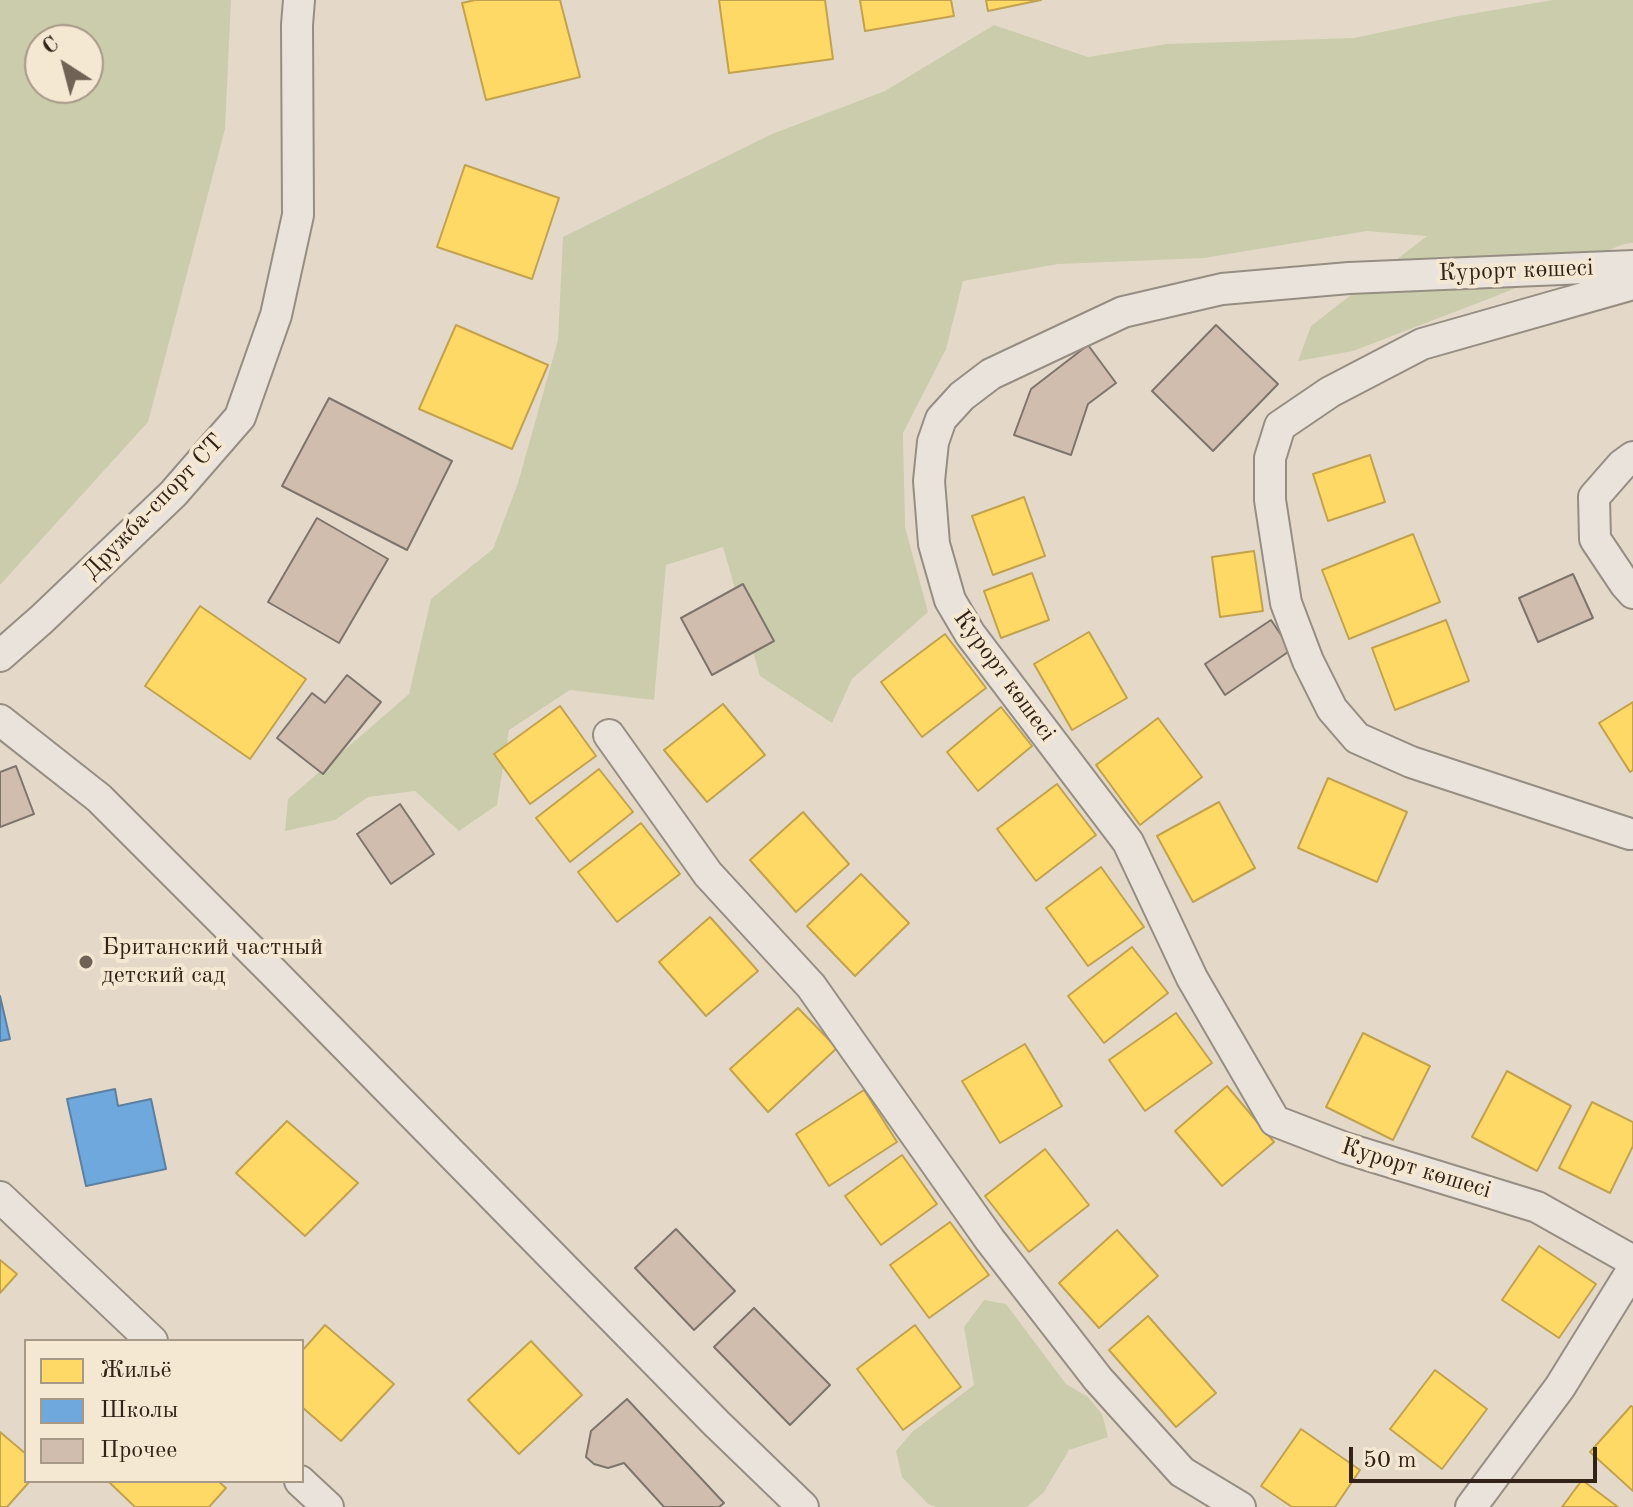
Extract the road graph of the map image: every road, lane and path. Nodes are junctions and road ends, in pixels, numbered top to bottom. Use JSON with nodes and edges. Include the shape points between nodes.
{"nodes":[{"id":1,"x":299,"y":0,"type":"edge"},
{"id":2,"x":1633,"y":266,"type":"edge"},
{"id":3,"x":1633,"y":284,"type":"edge"},
{"id":4,"x":1633,"y":457,"type":"edge"},
{"id":5,"x":1633,"y":593,"type":"edge"},
{"id":6,"x":0,"y":656,"type":"edge"},
{"id":7,"x":0,"y":720,"type":"edge"},
{"id":8,"x":609,"y":735,"type":"dead end"},
{"id":9,"x":1630,"y":834,"type":"dead end"},
{"id":10,"x":0,"y":1197,"type":"edge"},
{"id":11,"x":1633,"y":1261,"type":"edge"},
{"id":12,"x":1633,"y":1269,"type":"edge"},
{"id":13,"x":150,"y":1339,"type":"edge"},
{"id":14,"x":302,"y":1483,"type":"edge"},
{"id":15,"x":328,"y":1507,"type":"edge"},
{"id":16,"x":803,"y":1507,"type":"edge"},
{"id":17,"x":1240,"y":1507,"type":"edge"},
{"id":18,"x":1471,"y":1507,"type":"edge"}],
"edges":[{"from":1,"to":6,"type":"street","name":"Дружба-спорт СТ","via":[[298,215],[276,315],[240,417],[173,494]]},
{"from":2,"to":11,"type":"street","name":"Курорт көшесі","via":[[1317,280],[1222,289],[1123,312],[991,374],[962,396],[941,419],[929,481],[934,544],[950,600],[970,634],[1128,842],[1192,978],[1275,1121],[1537,1207]]},
{"from":3,"to":9,"type":"street","via":[[1422,344],[1330,392],[1280,426],[1270,458],[1270,500],[1286,603],[1332,709],[1357,738],[1411,762]]},
{"from":4,"to":5,"type":"street","via":[[1594,497],[1595,539]]},
{"from":7,"to":16,"type":"street","via":[[99,798]]},
{"from":8,"to":17,"type":"street","via":[[708,874],[811,986],[990,1240],[1098,1379],[1182,1472]]},
{"from":10,"to":13,"type":"street"},
{"from":12,"to":18,"type":"street","via":[[1560,1387]]},
{"from":14,"to":15,"type":"street"}]}
